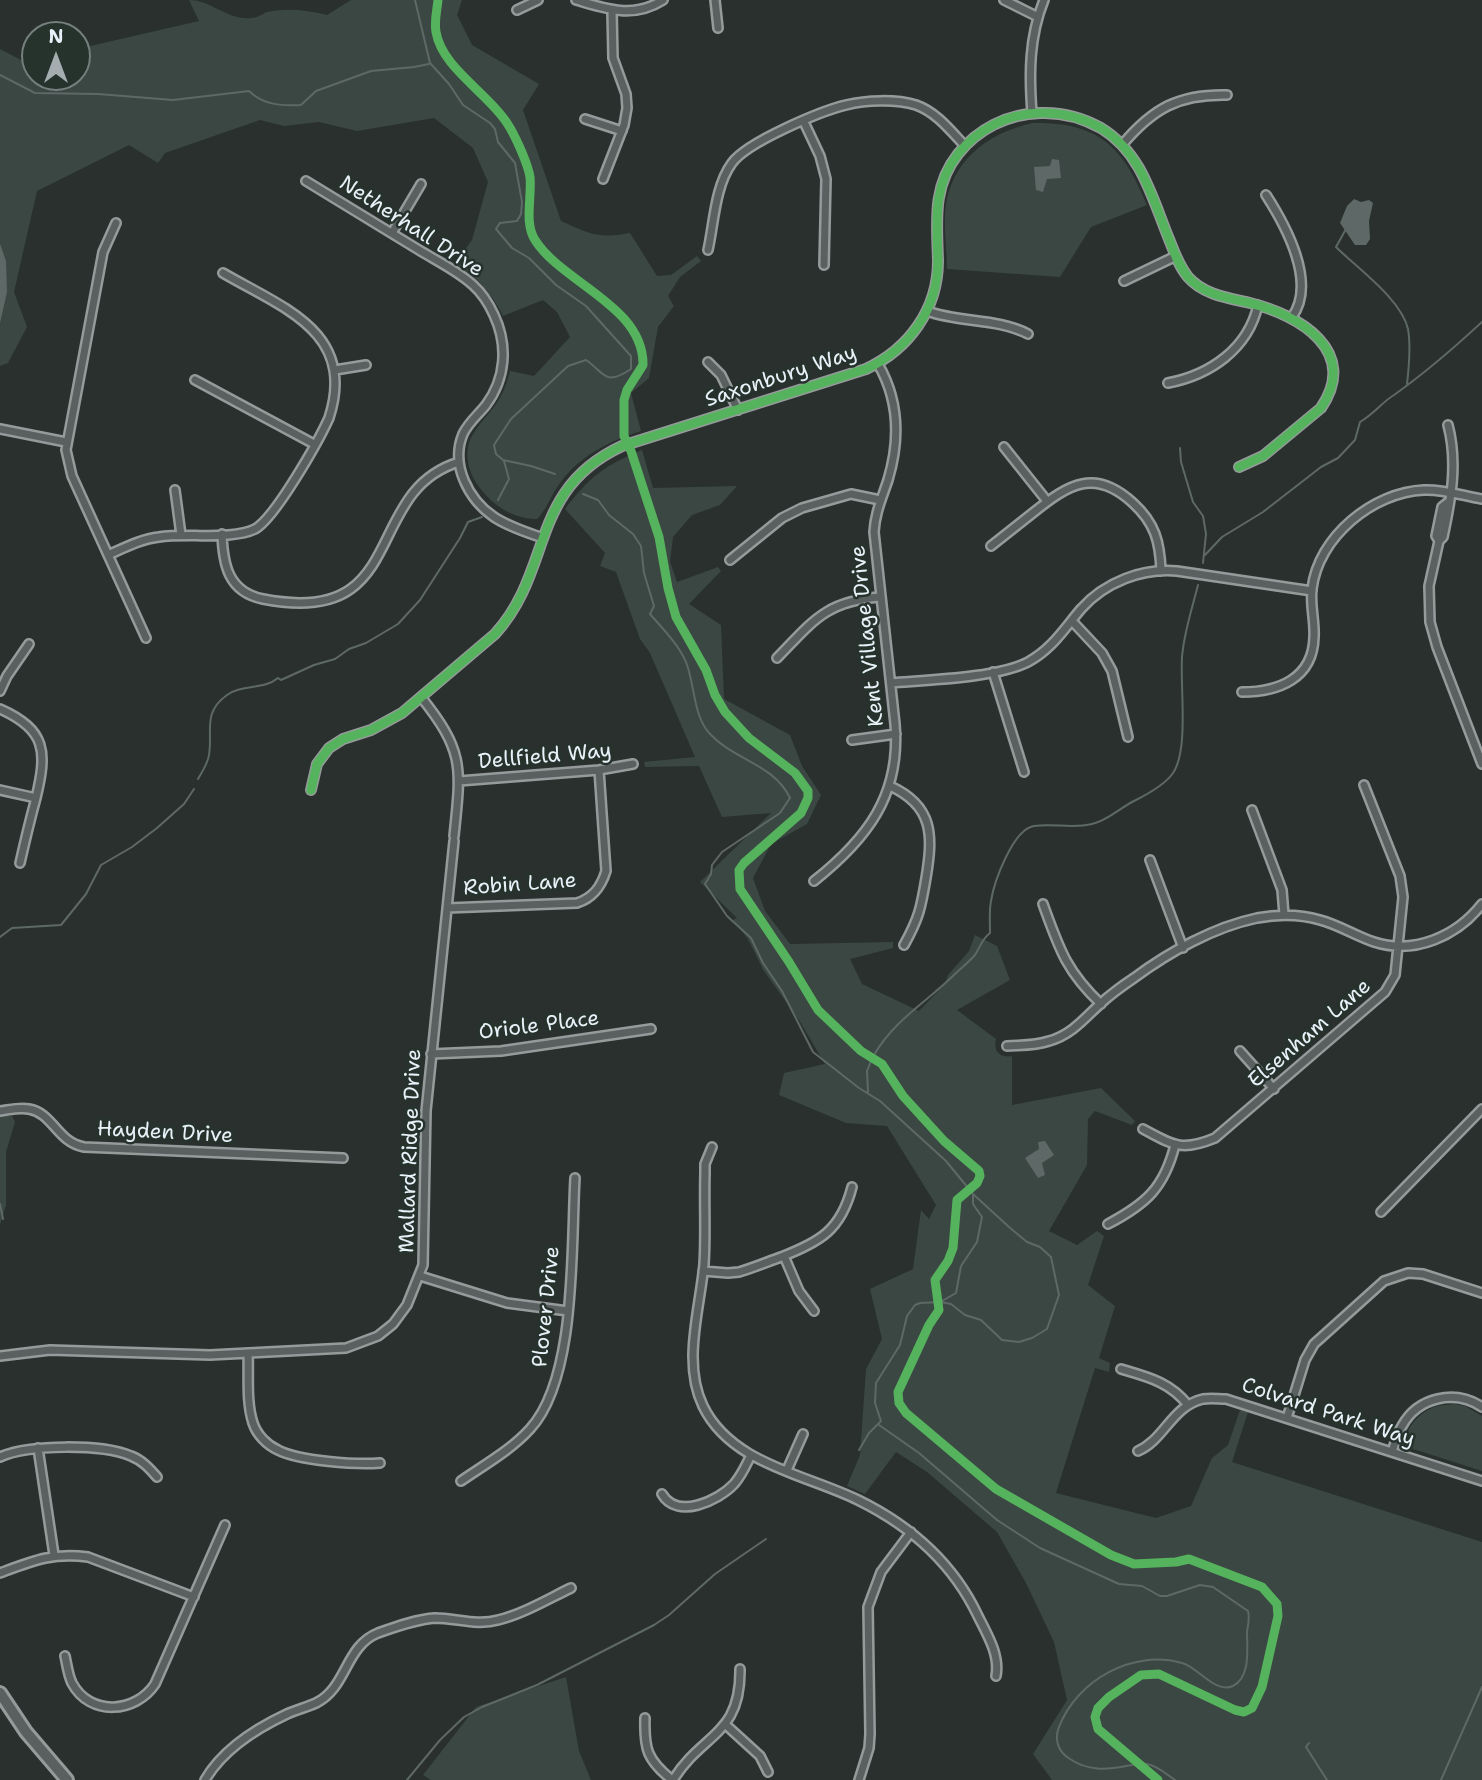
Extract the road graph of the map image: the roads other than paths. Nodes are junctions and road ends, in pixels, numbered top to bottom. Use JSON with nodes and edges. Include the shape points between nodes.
{"nodes":[{"id":1,"x":538,"y":0,"type":"edge"},
{"id":2,"x":576,"y":0,"type":"edge"},
{"id":3,"x":663,"y":0,"type":"edge"},
{"id":4,"x":715,"y":0,"type":"edge"},
{"id":5,"x":1004,"y":0,"type":"edge"},
{"id":6,"x":1044,"y":0,"type":"edge"},
{"id":7,"x":517,"y":10,"type":"dead end"},
{"id":8,"x":612,"y":11,"type":"junction"},
{"id":9,"x":1038,"y":17,"type":"junction"},
{"id":10,"x":718,"y":28,"type":"dead end"},
{"id":11,"x":1227,"y":95,"type":"dead end"},
{"id":12,"x":1032,"y":113,"type":"junction"},
{"id":13,"x":584,"y":119,"type":"dead end"},
{"id":14,"x":804,"y":122,"type":"junction"},
{"id":15,"x":622,"y":131,"type":"junction"},
{"id":16,"x":1122,"y":145,"type":"junction"},
{"id":17,"x":965,"y":146,"type":"junction"},
{"id":18,"x":603,"y":179,"type":"dead end"},
{"id":19,"x":306,"y":181,"type":"dead end"},
{"id":20,"x":421,"y":184,"type":"dead end"},
{"id":21,"x":1266,"y":195,"type":"dead end"},
{"id":22,"x":116,"y":223,"type":"dead end"},
{"id":23,"x":392,"y":233,"type":"junction"},
{"id":24,"x":708,"y":250,"type":"dead end"},
{"id":25,"x":1176,"y":256,"type":"junction"},
{"id":26,"x":824,"y":265,"type":"dead end"},
{"id":27,"x":223,"y":273,"type":"dead end"},
{"id":28,"x":1124,"y":281,"type":"dead end"},
{"id":29,"x":1258,"y":305,"type":"junction"},
{"id":30,"x":927,"y":312,"type":"junction"},
{"id":31,"x":1292,"y":317,"type":"junction"},
{"id":32,"x":1028,"y":334,"type":"dead end"},
{"id":33,"x":708,"y":362,"type":"dead end"},
{"id":34,"x":877,"y":364,"type":"junction"},
{"id":35,"x":366,"y":365,"type":"dead end"},
{"id":36,"x":335,"y":370,"type":"junction"},
{"id":37,"x":195,"y":380,"type":"dead end"},
{"id":38,"x":1168,"y":383,"type":"dead end"},
{"id":39,"x":738,"y":410,"type":"junction"},
{"id":40,"x":1448,"y":425,"type":"dead end"},
{"id":41,"x":0,"y":429,"type":"edge"},
{"id":42,"x":66,"y":442,"type":"junction"},
{"id":43,"x":314,"y":444,"type":"junction"},
{"id":44,"x":1004,"y":447,"type":"dead end"},
{"id":45,"x":459,"y":462,"type":"junction"},
{"id":46,"x":1238,"y":467,"type":"dead end"},
{"id":47,"x":175,"y":490,"type":"dead end"},
{"id":48,"x":1450,"y":493,"type":"junction"},
{"id":49,"x":1482,"y":499,"type":"edge"},
{"id":50,"x":880,"y":500,"type":"junction"},
{"id":51,"x":1048,"y":501,"type":"junction"},
{"id":52,"x":222,"y":534,"type":"junction"},
{"id":53,"x":181,"y":535,"type":"junction"},
{"id":54,"x":543,"y":538,"type":"junction"},
{"id":55,"x":991,"y":546,"type":"dead end"},
{"id":56,"x":108,"y":555,"type":"junction"},
{"id":57,"x":730,"y":560,"type":"dead end"},
{"id":58,"x":1161,"y":571,"type":"junction"},
{"id":59,"x":1312,"y":591,"type":"junction"},
{"id":60,"x":880,"y":597,"type":"junction"},
{"id":61,"x":1072,"y":621,"type":"junction"},
{"id":62,"x":146,"y":638,"type":"dead end"},
{"id":63,"x":29,"y":644,"type":"dead end"},
{"id":64,"x":777,"y":658,"type":"dead end"},
{"id":65,"x":993,"y":672,"type":"junction"},
{"id":66,"x":891,"y":683,"type":"junction"},
{"id":67,"x":0,"y":691,"type":"edge"},
{"id":68,"x":1242,"y":692,"type":"dead end"},
{"id":69,"x":421,"y":697,"type":"junction"},
{"id":70,"x":0,"y":709,"type":"edge"},
{"id":71,"x":896,"y":734,"type":"junction"},
{"id":72,"x":1128,"y":737,"type":"dead end"},
{"id":73,"x":852,"y":740,"type":"dead end"},
{"id":74,"x":633,"y":764,"type":"dead end"},
{"id":75,"x":1482,"y":764,"type":"edge"},
{"id":76,"x":599,"y":770,"type":"junction"},
{"id":77,"x":1024,"y":772,"type":"dead end"},
{"id":78,"x":459,"y":781,"type":"junction"},
{"id":79,"x":1364,"y":785,"type":"dead end"},
{"id":80,"x":890,"y":786,"type":"junction"},
{"id":81,"x":0,"y":790,"type":"edge"},
{"id":82,"x":311,"y":790,"type":"dead end"},
{"id":83,"x":36,"y":799,"type":"junction"},
{"id":84,"x":1252,"y":810,"type":"dead end"},
{"id":85,"x":1150,"y":860,"type":"dead end"},
{"id":86,"x":20,"y":863,"type":"dead end"},
{"id":87,"x":814,"y":881,"type":"dead end"},
{"id":88,"x":1043,"y":904,"type":"dead end"},
{"id":89,"x":1482,"y":904,"type":"edge"},
{"id":90,"x":447,"y":908,"type":"junction"},
{"id":91,"x":1284,"y":915,"type":"junction"},
{"id":92,"x":904,"y":945,"type":"dead end"},
{"id":93,"x":1399,"y":946,"type":"junction"},
{"id":94,"x":1183,"y":948,"type":"junction"},
{"id":95,"x":1101,"y":1004,"type":"junction"},
{"id":96,"x":651,"y":1029,"type":"dead end"},
{"id":97,"x":1007,"y":1046,"type":"dead end"},
{"id":98,"x":1240,"y":1051,"type":"dead end"},
{"id":99,"x":431,"y":1054,"type":"junction"},
{"id":100,"x":1274,"y":1089,"type":"junction"},
{"id":101,"x":1482,"y":1109,"type":"edge"},
{"id":102,"x":0,"y":1111,"type":"edge"},
{"id":103,"x":1143,"y":1129,"type":"dead end"},
{"id":104,"x":1175,"y":1145,"type":"junction"},
{"id":105,"x":712,"y":1147,"type":"dead end"},
{"id":106,"x":343,"y":1158,"type":"dead end"},
{"id":107,"x":575,"y":1178,"type":"dead end"},
{"id":108,"x":852,"y":1188,"type":"dead end"},
{"id":109,"x":1381,"y":1212,"type":"dead end"},
{"id":110,"x":1108,"y":1224,"type":"dead end"},
{"id":111,"x":784,"y":1256,"type":"junction"},
{"id":112,"x":703,"y":1271,"type":"junction"},
{"id":113,"x":420,"y":1276,"type":"junction"},
{"id":114,"x":1482,"y":1293,"type":"edge"},
{"id":115,"x":568,"y":1311,"type":"junction"},
{"id":116,"x":814,"y":1311,"type":"dead end"},
{"id":117,"x":248,"y":1353,"type":"junction"},
{"id":118,"x":0,"y":1356,"type":"edge"},
{"id":119,"x":1121,"y":1369,"type":"dead end"},
{"id":120,"x":1188,"y":1405,"type":"junction"},
{"id":121,"x":1482,"y":1407,"type":"edge"},
{"id":122,"x":1287,"y":1418,"type":"junction"},
{"id":123,"x":803,"y":1434,"type":"dead end"},
{"id":124,"x":38,"y":1448,"type":"junction"},
{"id":125,"x":1138,"y":1451,"type":"dead end"},
{"id":126,"x":1392,"y":1452,"type":"junction"},
{"id":127,"x":751,"y":1455,"type":"junction"},
{"id":128,"x":0,"y":1457,"type":"edge"},
{"id":129,"x":380,"y":1463,"type":"dead end"},
{"id":130,"x":787,"y":1470,"type":"junction"},
{"id":131,"x":157,"y":1477,"type":"dead end"},
{"id":132,"x":461,"y":1481,"type":"dead end"},
{"id":133,"x":1482,"y":1481,"type":"edge"},
{"id":134,"x":662,"y":1494,"type":"dead end"},
{"id":135,"x":225,"y":1525,"type":"dead end"},
{"id":136,"x":911,"y":1531,"type":"junction"},
{"id":137,"x":54,"y":1555,"type":"junction"},
{"id":138,"x":0,"y":1573,"type":"edge"},
{"id":139,"x":571,"y":1588,"type":"dead end"},
{"id":140,"x":194,"y":1597,"type":"junction"},
{"id":141,"x":65,"y":1656,"type":"dead end"},
{"id":142,"x":740,"y":1669,"type":"dead end"},
{"id":143,"x":996,"y":1676,"type":"dead end"},
{"id":144,"x":0,"y":1693,"type":"edge"},
{"id":145,"x":645,"y":1718,"type":"dead end"},
{"id":146,"x":726,"y":1725,"type":"junction"},
{"id":147,"x":768,"y":1772,"type":"dead end"},
{"id":148,"x":67,"y":1780,"type":"edge"},
{"id":149,"x":205,"y":1780,"type":"edge"},
{"id":150,"x":672,"y":1780,"type":"edge"},
{"id":151,"x":859,"y":1780,"type":"edge"}],
"edges":[{"from":1,"to":7,"type":"street"},
{"from":2,"to":8,"type":"street"},
{"from":3,"to":8,"type":"street","via":[[639,11]]},
{"from":4,"to":10,"type":"street"},
{"from":5,"to":9,"type":"street"},
{"from":6,"to":9,"type":"street"},
{"from":8,"to":15,"type":"street","via":[[613,58],[627,100]]},
{"from":9,"to":12,"type":"street","via":[[1029,70]]},
{"from":11,"to":16,"type":"street","via":[[1201,95],[1171,104],[1145,120]]},
{"from":12,"to":16,"type":"street","name":"Saxonbury Way","via":[[1059,113],[1087,121]]},
{"from":12,"to":17,"type":"street","name":"Saxonbury Way","via":[[992,125]]},
{"from":13,"to":15,"type":"street"},
{"from":14,"to":17,"type":"street","via":[[849,104],[910,103],[939,119]]},
{"from":14,"to":24,"type":"street","via":[[754,144],[732,163],[722,184]]},
{"from":14,"to":26,"type":"street","via":[[827,179]]},
{"from":15,"to":18,"type":"street"},
{"from":16,"to":25,"type":"street","name":"Saxonbury Way","via":[[1140,169]]},
{"from":17,"to":30,"type":"street","name":"Saxonbury Way","via":[[948,168],[939,195],[937,277]]},
{"from":19,"to":23,"type":"street","name":"Netherhall Drive"},
{"from":20,"to":23,"type":"street"},
{"from":21,"to":31,"type":"street","via":[[1301,273],[1301,298]]},
{"from":22,"to":42,"type":"street","via":[[103,252]]},
{"from":23,"to":45,"type":"street","name":"Netherhall Drive","via":[[472,284],[499,324],[504,349],[501,376],[491,398],[464,433]]},
{"from":25,"to":28,"type":"street"},
{"from":25,"to":29,"type":"street","name":"Saxonbury Way","via":[[1186,274],[1203,288]]},
{"from":27,"to":36,"type":"street","via":[[308,323],[322,340]]},
{"from":29,"to":31,"type":"street","name":"Saxonbury Way"},
{"from":29,"to":38,"type":"street","via":[[1250,331],[1238,346],[1202,372]]},
{"from":30,"to":32,"type":"street","via":[[1006,325]]},
{"from":30,"to":34,"type":"street","name":"Saxonbury Way","via":[[908,340]]},
{"from":31,"to":46,"type":"street","name":"Saxonbury Way","via":[[1311,331],[1329,355],[1329,394],[1317,412],[1279,444]]},
{"from":33,"to":39,"type":"street","via":[[721,375]]},
{"from":34,"to":39,"type":"street","name":"Saxonbury Way"},
{"from":34,"to":50,"type":"street","name":"Kent Village Drive","via":[[892,396],[896,424],[893,460]]},
{"from":35,"to":36,"type":"street"},
{"from":36,"to":43,"type":"street","via":[[334,404]]},
{"from":37,"to":43,"type":"street"},
{"from":39,"to":54,"type":"street","name":"Saxonbury Way","via":[[622,446],[597,460],[561,496]]},
{"from":40,"to":48,"type":"street","via":[[1454,462]]},
{"from":41,"to":42,"type":"street"},
{"from":42,"to":56,"type":"street","via":[[72,476]]},
{"from":43,"to":52,"type":"street","via":[[266,521],[248,531]]},
{"from":44,"to":51,"type":"street"},
{"from":45,"to":52,"type":"street","via":[[424,480],[367,575],[345,593],[325,601],[286,603],[240,590],[225,569]]},
{"from":45,"to":54,"type":"street","via":[[468,489],[488,513]]},
{"from":47,"to":53,"type":"street"},
{"from":48,"to":49,"type":"street"},
{"from":48,"to":59,"type":"street","via":[[1409,491],[1368,509],[1327,548]]},
{"from":48,"to":75,"type":"street","via":[[1429,586],[1430,622]]},
{"from":50,"to":57,"type":"street","via":[[851,494],[802,508],[782,518]]},
{"from":50,"to":60,"type":"street","name":"Kent Village Drive","via":[[874,532]]},
{"from":51,"to":55,"type":"street"},
{"from":51,"to":58,"type":"street","via":[[1078,484],[1115,488],[1149,520],[1159,543]]},
{"from":52,"to":53,"type":"street"},
{"from":53,"to":56,"type":"street","via":[[152,538]]},
{"from":54,"to":69,"type":"street","name":"Saxonbury Way","via":[[524,590],[506,622]]},
{"from":56,"to":62,"type":"street"},
{"from":58,"to":59,"type":"street"},
{"from":58,"to":61,"type":"street","via":[[1114,584],[1091,599]]},
{"from":59,"to":68,"type":"street","via":[[1314,644],[1302,670],[1277,689]]},
{"from":60,"to":64,"type":"street","via":[[855,599],[831,608]]},
{"from":60,"to":66,"type":"street","name":"Kent Village Drive"},
{"from":61,"to":65,"type":"street","via":[[1037,656]]},
{"from":61,"to":72,"type":"street","via":[[1112,671]]},
{"from":63,"to":67,"type":"street"},
{"from":65,"to":66,"type":"street"},
{"from":65,"to":77,"type":"street"},
{"from":66,"to":71,"type":"street","name":"Kent Village Drive"},
{"from":69,"to":78,"type":"street","name":"Mallard Ridge Drive","via":[[451,741]]},
{"from":69,"to":82,"type":"street","name":"Saxonbury Way","via":[[388,721],[329,748],[317,764]]},
{"from":70,"to":83,"type":"street","via":[[29,725],[40,741],[43,765]]},
{"from":71,"to":73,"type":"street"},
{"from":71,"to":80,"type":"street","name":"Kent Village Drive"},
{"from":74,"to":76,"type":"street","name":"Dellfield Way"},
{"from":76,"to":78,"type":"street","name":"Dellfield Way"},
{"from":76,"to":90,"type":"street","name":"Robin Lane","via":[[606,871],[596,892],[577,903]]},
{"from":78,"to":90,"type":"street","name":"Mallard Ridge Drive"},
{"from":79,"to":93,"type":"street","name":"Elsenham Lane","via":[[1400,876]]},
{"from":80,"to":87,"type":"street","name":"Kent Village Drive","via":[[855,845]]},
{"from":80,"to":92,"type":"street","via":[[918,807],[931,841],[920,914]]},
{"from":81,"to":83,"type":"street"},
{"from":83,"to":86,"type":"street"},
{"from":84,"to":91,"type":"street","via":[[1282,890]]},
{"from":85,"to":94,"type":"street"},
{"from":88,"to":95,"type":"street","via":[[1065,962]]},
{"from":89,"to":93,"type":"street","via":[[1444,936]]},
{"from":90,"to":99,"type":"street","name":"Mallard Ridge Drive"},
{"from":91,"to":93,"type":"street","via":[[1319,919],[1375,942]]},
{"from":91,"to":94,"type":"street","via":[[1237,924]]},
{"from":93,"to":100,"type":"street","name":"Elsenham Lane","via":[[1395,975],[1385,992]]},
{"from":94,"to":95,"type":"street"},
{"from":95,"to":97,"type":"street","via":[[1075,1029],[1054,1040]]},
{"from":96,"to":99,"type":"street","name":"Oriole Place","via":[[501,1051]]},
{"from":98,"to":100,"type":"street"},
{"from":99,"to":113,"type":"street","name":"Mallard Ridge Drive"},
{"from":100,"to":104,"type":"street","name":"Elsenham Lane","via":[[1215,1138]]},
{"from":101,"to":109,"type":"street"},
{"from":102,"to":106,"type":"street","name":"Hayden Drive","via":[[34,1110],[65,1139],[84,1147]]},
{"from":103,"to":104,"type":"street"},
{"from":104,"to":110,"type":"street","via":[[1155,1191],[1136,1209]]},
{"from":105,"to":112,"type":"street","via":[[705,1164]]},
{"from":107,"to":115,"type":"street","name":"Plover Drive"},
{"from":108,"to":111,"type":"street","via":[[844,1212],[828,1233]]},
{"from":111,"to":112,"type":"street","via":[[739,1272]]},
{"from":111,"to":116,"type":"street","via":[[799,1291]]},
{"from":112,"to":127,"type":"street","via":[[693,1357],[695,1384],[716,1427]]},
{"from":113,"to":115,"type":"street","via":[[507,1303]]},
{"from":113,"to":117,"type":"street","name":"Mallard Ridge Drive","via":[[398,1319],[369,1341],[346,1348]]},
{"from":114,"to":122,"type":"street","via":[[1423,1273],[1384,1281],[1314,1344]]},
{"from":115,"to":132,"type":"street","name":"Plover Drive","via":[[560,1370],[541,1416],[521,1439]]},
{"from":117,"to":118,"type":"street","name":"Mallard Ridge Drive","via":[[89,1349]]},
{"from":117,"to":129,"type":"street","via":[[253,1423],[268,1444],[302,1456]]},
{"from":119,"to":120,"type":"street","via":[[1168,1384]]},
{"from":120,"to":122,"type":"street","name":"Colvard Park Way","via":[[1226,1399]]},
{"from":120,"to":125,"type":"street","via":[[1174,1415],[1151,1446]]},
{"from":121,"to":126,"type":"street","via":[[1470,1399],[1443,1396],[1418,1406],[1402,1426]]},
{"from":122,"to":126,"type":"street","name":"Colvard Park Way"},
{"from":123,"to":130,"type":"street"},
{"from":124,"to":128,"type":"street"},
{"from":124,"to":131,"type":"street","via":[[120,1452]]},
{"from":124,"to":137,"type":"street"},
{"from":126,"to":133,"type":"street","name":"Colvard Park Way"},
{"from":127,"to":130,"type":"street"},
{"from":127,"to":134,"type":"street","via":[[735,1483],[712,1501],[683,1506],[669,1503]]},
{"from":130,"to":136,"type":"street","via":[[858,1500]]},
{"from":135,"to":140,"type":"street"},
{"from":136,"to":143,"type":"street","via":[[943,1561],[967,1594],[997,1658]]},
{"from":136,"to":151,"type":"street","via":[[881,1572],[868,1607],[869,1741]]},
{"from":137,"to":138,"type":"street"},
{"from":137,"to":140,"type":"street","via":[[88,1557]]},
{"from":139,"to":149,"type":"street","via":[[498,1620],[433,1618],[377,1634],[356,1649],[330,1693],[239,1742]]},
{"from":140,"to":141,"type":"street","via":[[155,1684],[134,1703],[110,1708],[88,1700],[71,1682]]},
{"from":142,"to":146,"type":"street","via":[[737,1701]]},
{"from":144,"to":148,"type":"main road"},
{"from":145,"to":150,"type":"street","via":[[649,1756]]},
{"from":146,"to":147,"type":"street","via":[[760,1756]]},
{"from":146,"to":150,"type":"street"}]}
